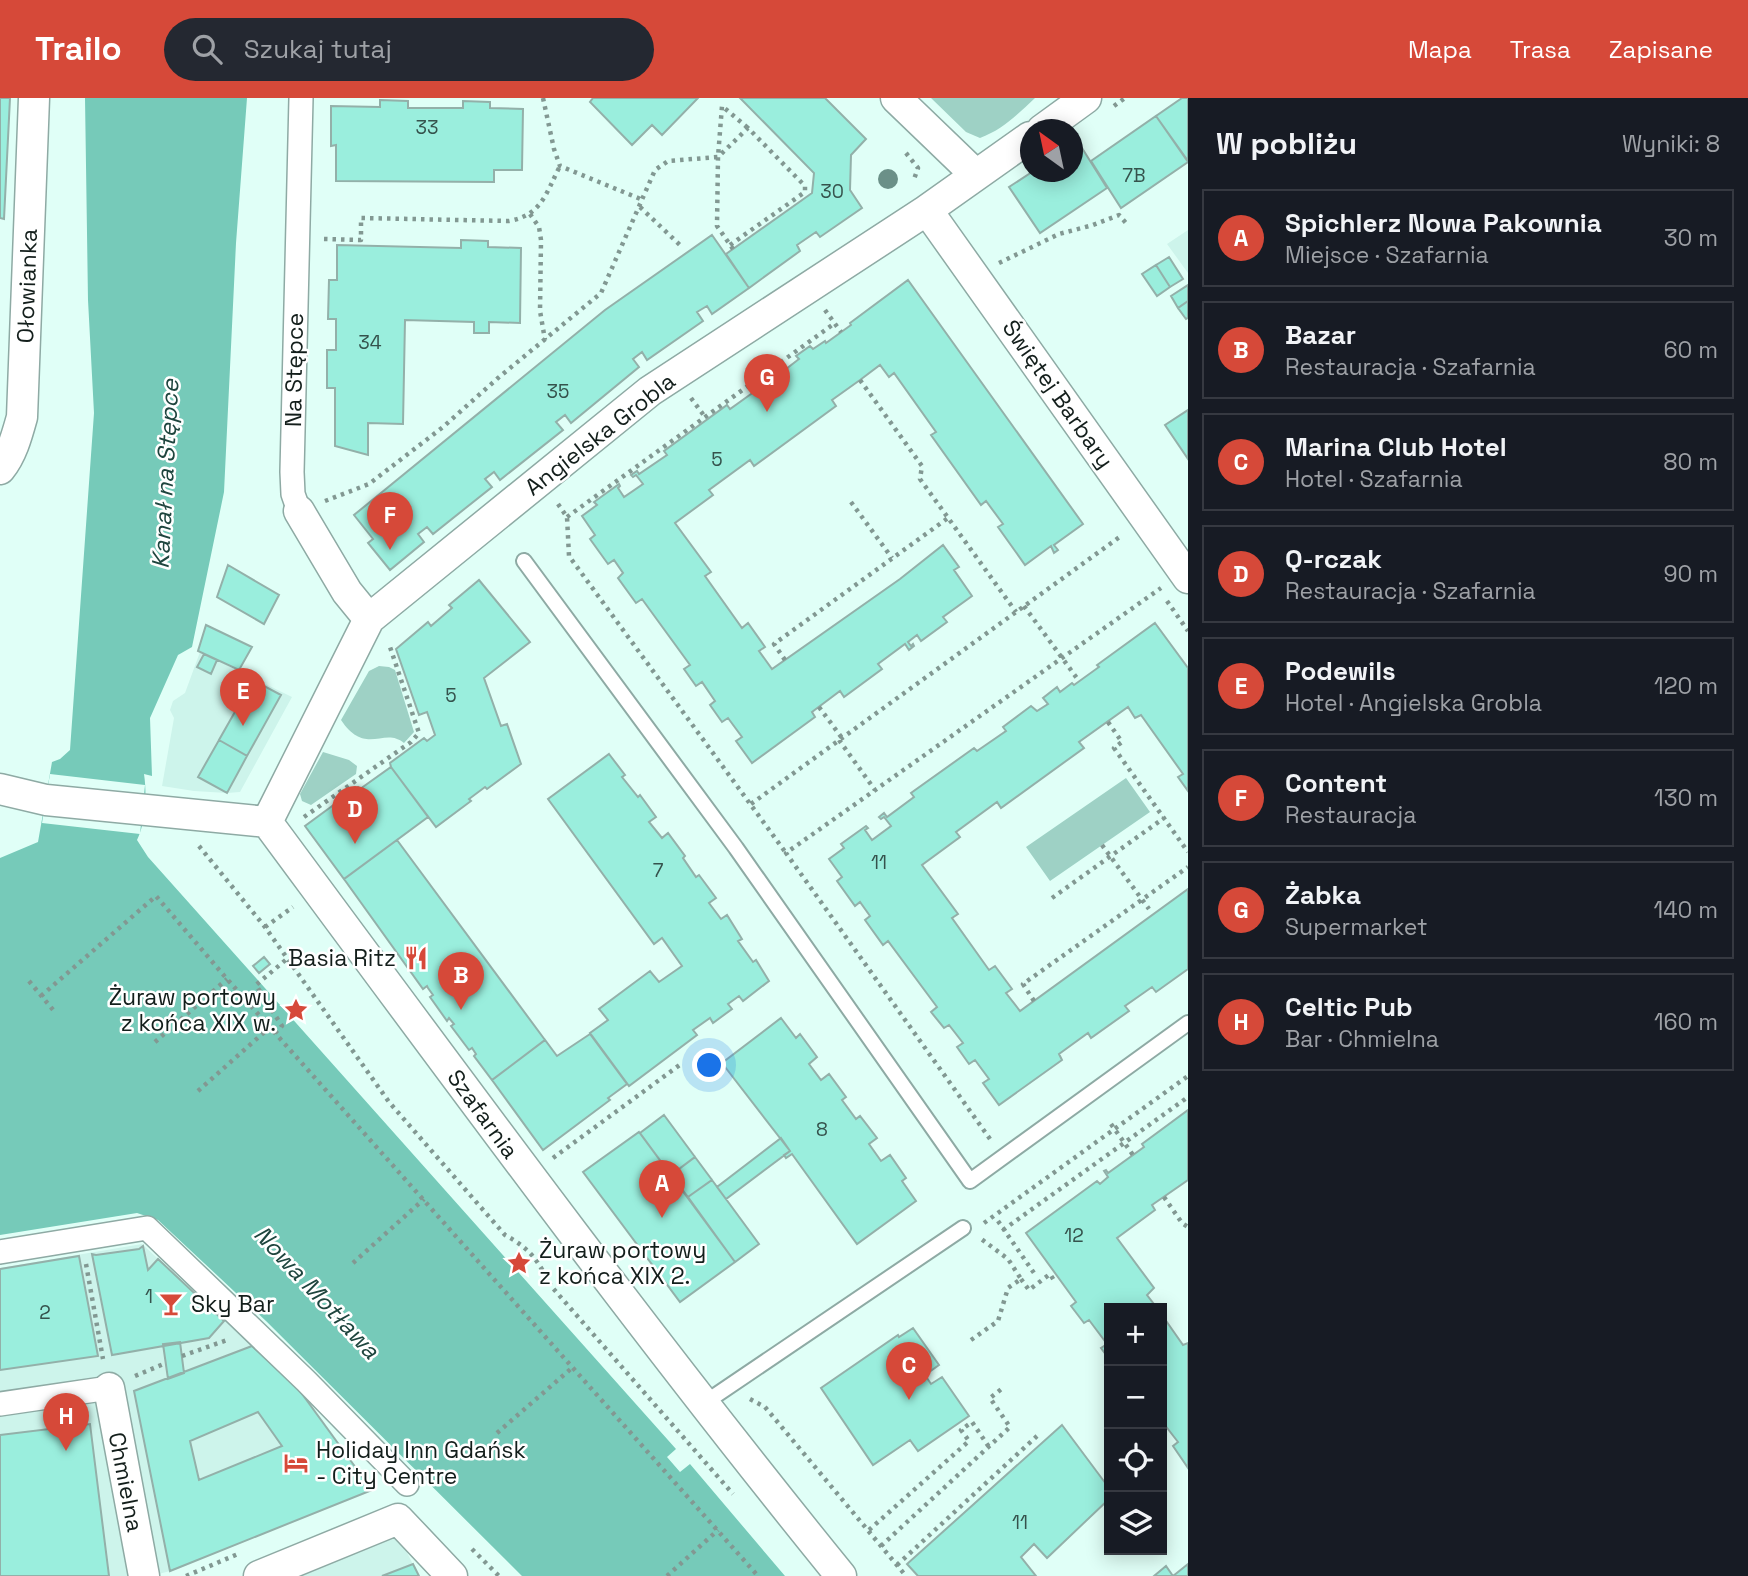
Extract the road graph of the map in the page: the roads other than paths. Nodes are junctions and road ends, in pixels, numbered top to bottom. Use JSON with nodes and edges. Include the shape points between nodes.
{"nodes":[{"id":1,"x":34,"y":98,"type":"edge"},
{"id":2,"x":300,"y":98,"type":"edge"},
{"id":3,"x":897,"y":98,"type":"edge"},
{"id":4,"x":1086,"y":98,"type":"edge"},
{"id":5,"x":1057,"y":119,"type":"edge"},
{"id":6,"x":1020,"y":145,"type":"edge"},
{"id":7,"x":976,"y":175,"type":"junction"},
{"id":8,"x":928,"y":210,"type":"junction"},
{"id":9,"x":0,"y":469,"type":"edge"},
{"id":10,"x":311,"y":506,"type":"joint"},
{"id":11,"x":524,"y":561,"type":"dead end"},
{"id":12,"x":1186,"y":575,"type":"edge"},
{"id":13,"x":376,"y":630,"type":"junction"},
{"id":14,"x":0,"y":789,"type":"edge"},
{"id":15,"x":267,"y":822,"type":"junction"},
{"id":16,"x":1188,"y":1023,"type":"edge"},
{"id":17,"x":963,"y":1228,"type":"dead end"},
{"id":18,"x":0,"y":1252,"type":"edge"},
{"id":19,"x":109,"y":1388,"type":"joint"},
{"id":20,"x":0,"y":1404,"type":"edge"},
{"id":21,"x":703,"y":1404,"type":"junction"},
{"id":22,"x":407,"y":1484,"type":"dead end"},
{"id":23,"x":144,"y":1576,"type":"edge"},
{"id":24,"x":259,"y":1576,"type":"edge"},
{"id":25,"x":452,"y":1576,"type":"edge"},
{"id":26,"x":842,"y":1576,"type":"edge"}],
"edges":[{"from":1,"to":9,"type":"street","name":"Ołowianka","via":[[22,417]]},
{"from":2,"to":10,"type":"street","name":"Na Stępce","via":[[292,472],[293,494]]},
{"from":3,"to":7,"type":"street"},
{"from":4,"to":5,"type":"street"},
{"from":6,"to":7,"type":"street","name":"Angielska Grobla"},
{"from":7,"to":8,"type":"street","name":"Angielska Grobla"},
{"from":8,"to":12,"type":"street","name":"Świętej Barbary"},
{"from":8,"to":13,"type":"street","name":"Angielska Grobla","via":[[650,391]]},
{"from":10,"to":13,"type":"street","name":"Na Stępce","via":[[347,592]]},
{"from":11,"to":16,"type":"lane","via":[[736,848],[970,1181]]},
{"from":13,"to":15,"type":"street","name":"Angielska Grobla"},
{"from":14,"to":15,"type":"street","via":[[46,800]]},
{"from":15,"to":21,"type":"street","name":"Szafarnia"},
{"from":17,"to":21,"type":"lane"},
{"from":18,"to":22,"type":"street","via":[[147,1228]]},
{"from":19,"to":20,"type":"street"},
{"from":19,"to":23,"type":"street","name":"Chmielna"},
{"from":21,"to":26,"type":"street","name":"Szafarnia"},
{"from":24,"to":25,"type":"street","via":[[398,1518]]}]}
